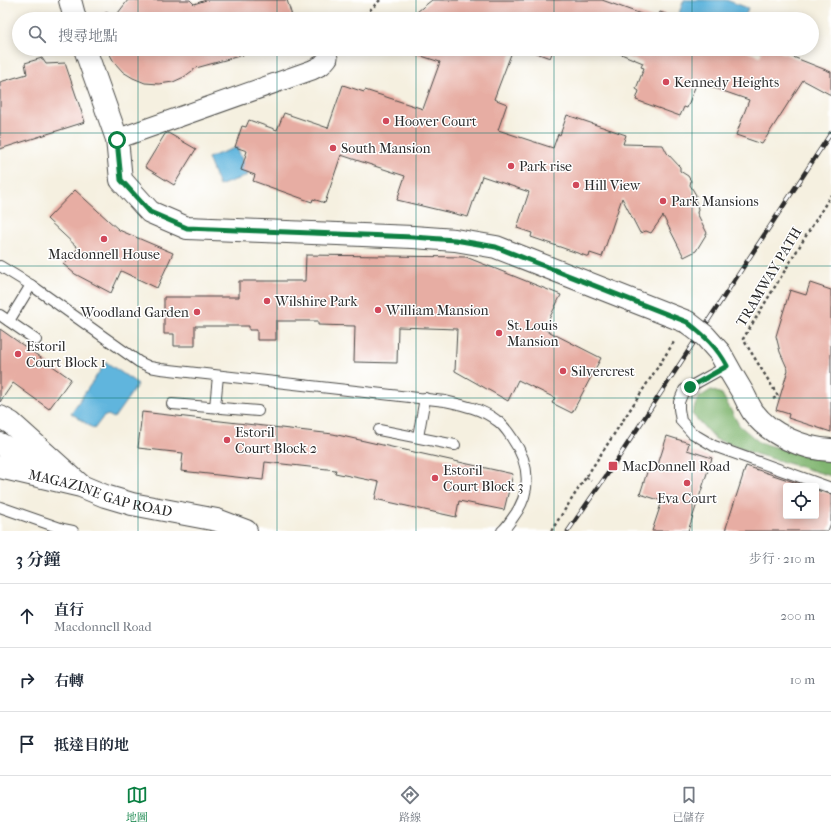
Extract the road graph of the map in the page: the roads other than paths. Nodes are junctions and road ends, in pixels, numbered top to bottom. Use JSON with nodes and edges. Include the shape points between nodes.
{"nodes":[{"id":1,"x":70,"y":0,"type":"edge"},
{"id":2,"x":73,"y":12,"type":"edge"},
{"id":3,"x":88,"y":56,"type":"edge"},
{"id":4,"x":328,"y":58,"type":"dead end"},
{"id":5,"x":117,"y":140,"type":"junction"},
{"id":6,"x":0,"y":266,"type":"edge"},
{"id":7,"x":31,"y":285,"type":"junction"},
{"id":8,"x":4,"y":318,"type":"edge"},
{"id":9,"x":36,"y":340,"type":"dead end"},
{"id":10,"x":724,"y":360,"type":"junction"},
{"id":11,"x":218,"y":376,"type":"junction"},
{"id":12,"x":425,"y":398,"type":"junction"},
{"id":13,"x":172,"y":404,"type":"dead end"},
{"id":14,"x":215,"y":407,"type":"junction"},
{"id":15,"x":258,"y":411,"type":"dead end"},
{"id":16,"x":0,"y":417,"type":"edge"},
{"id":17,"x":379,"y":430,"type":"dead end"},
{"id":18,"x":418,"y":438,"type":"junction"},
{"id":19,"x":0,"y":444,"type":"edge"},
{"id":20,"x":455,"y":445,"type":"dead end"},
{"id":21,"x":831,"y":450,"type":"edge"},
{"id":22,"x":0,"y":467,"type":"edge"},
{"id":23,"x":81,"y":486,"type":"junction"},
{"id":24,"x":831,"y":488,"type":"edge"},
{"id":25,"x":0,"y":507,"type":"edge"},
{"id":26,"x":73,"y":531,"type":"edge"},
{"id":27,"x":246,"y":531,"type":"edge"},
{"id":28,"x":502,"y":531,"type":"edge"}],
"edges":[{"from":1,"to":2,"type":"street"},
{"from":3,"to":5,"type":"street"},
{"from":4,"to":5,"type":"street","via":[[312,70]]},
{"from":5,"to":10,"type":"street","bridge":true,"via":[[121,180],[150,212],[187,228],[413,237],[455,240],[496,247],[687,322],[705,336]]},
{"from":6,"to":7,"type":"lane"},
{"from":7,"to":8,"type":"lane"},
{"from":7,"to":11,"type":"lane","via":[[144,364],[161,369]]},
{"from":8,"to":9,"type":"lane"},
{"from":10,"to":21,"type":"street","via":[[753,412],[763,422],[797,442]]},
{"from":10,"to":24,"type":"lane","via":[[684,390],[679,402],[681,421],[692,433],[714,446]]},
{"from":11,"to":12,"type":"lane"},
{"from":11,"to":14,"type":"lane"},
{"from":12,"to":18,"type":"lane"},
{"from":12,"to":28,"type":"lane","via":[[466,405],[497,420],[522,455],[527,474],[526,493],[517,513]]},
{"from":13,"to":14,"type":"lane"},
{"from":14,"to":15,"type":"lane"},
{"from":16,"to":23,"type":"street","via":[[11,423]]},
{"from":17,"to":18,"type":"lane"},
{"from":18,"to":20,"type":"lane"},
{"from":19,"to":23,"type":"street"},
{"from":22,"to":23,"type":"street","name":"MAGAZINE GAP ROAD"},
{"from":23,"to":27,"type":"street","name":"MAGAZINE GAP ROAD","via":[[132,504],[217,520]]},
{"from":25,"to":26,"type":"lane"}]}
